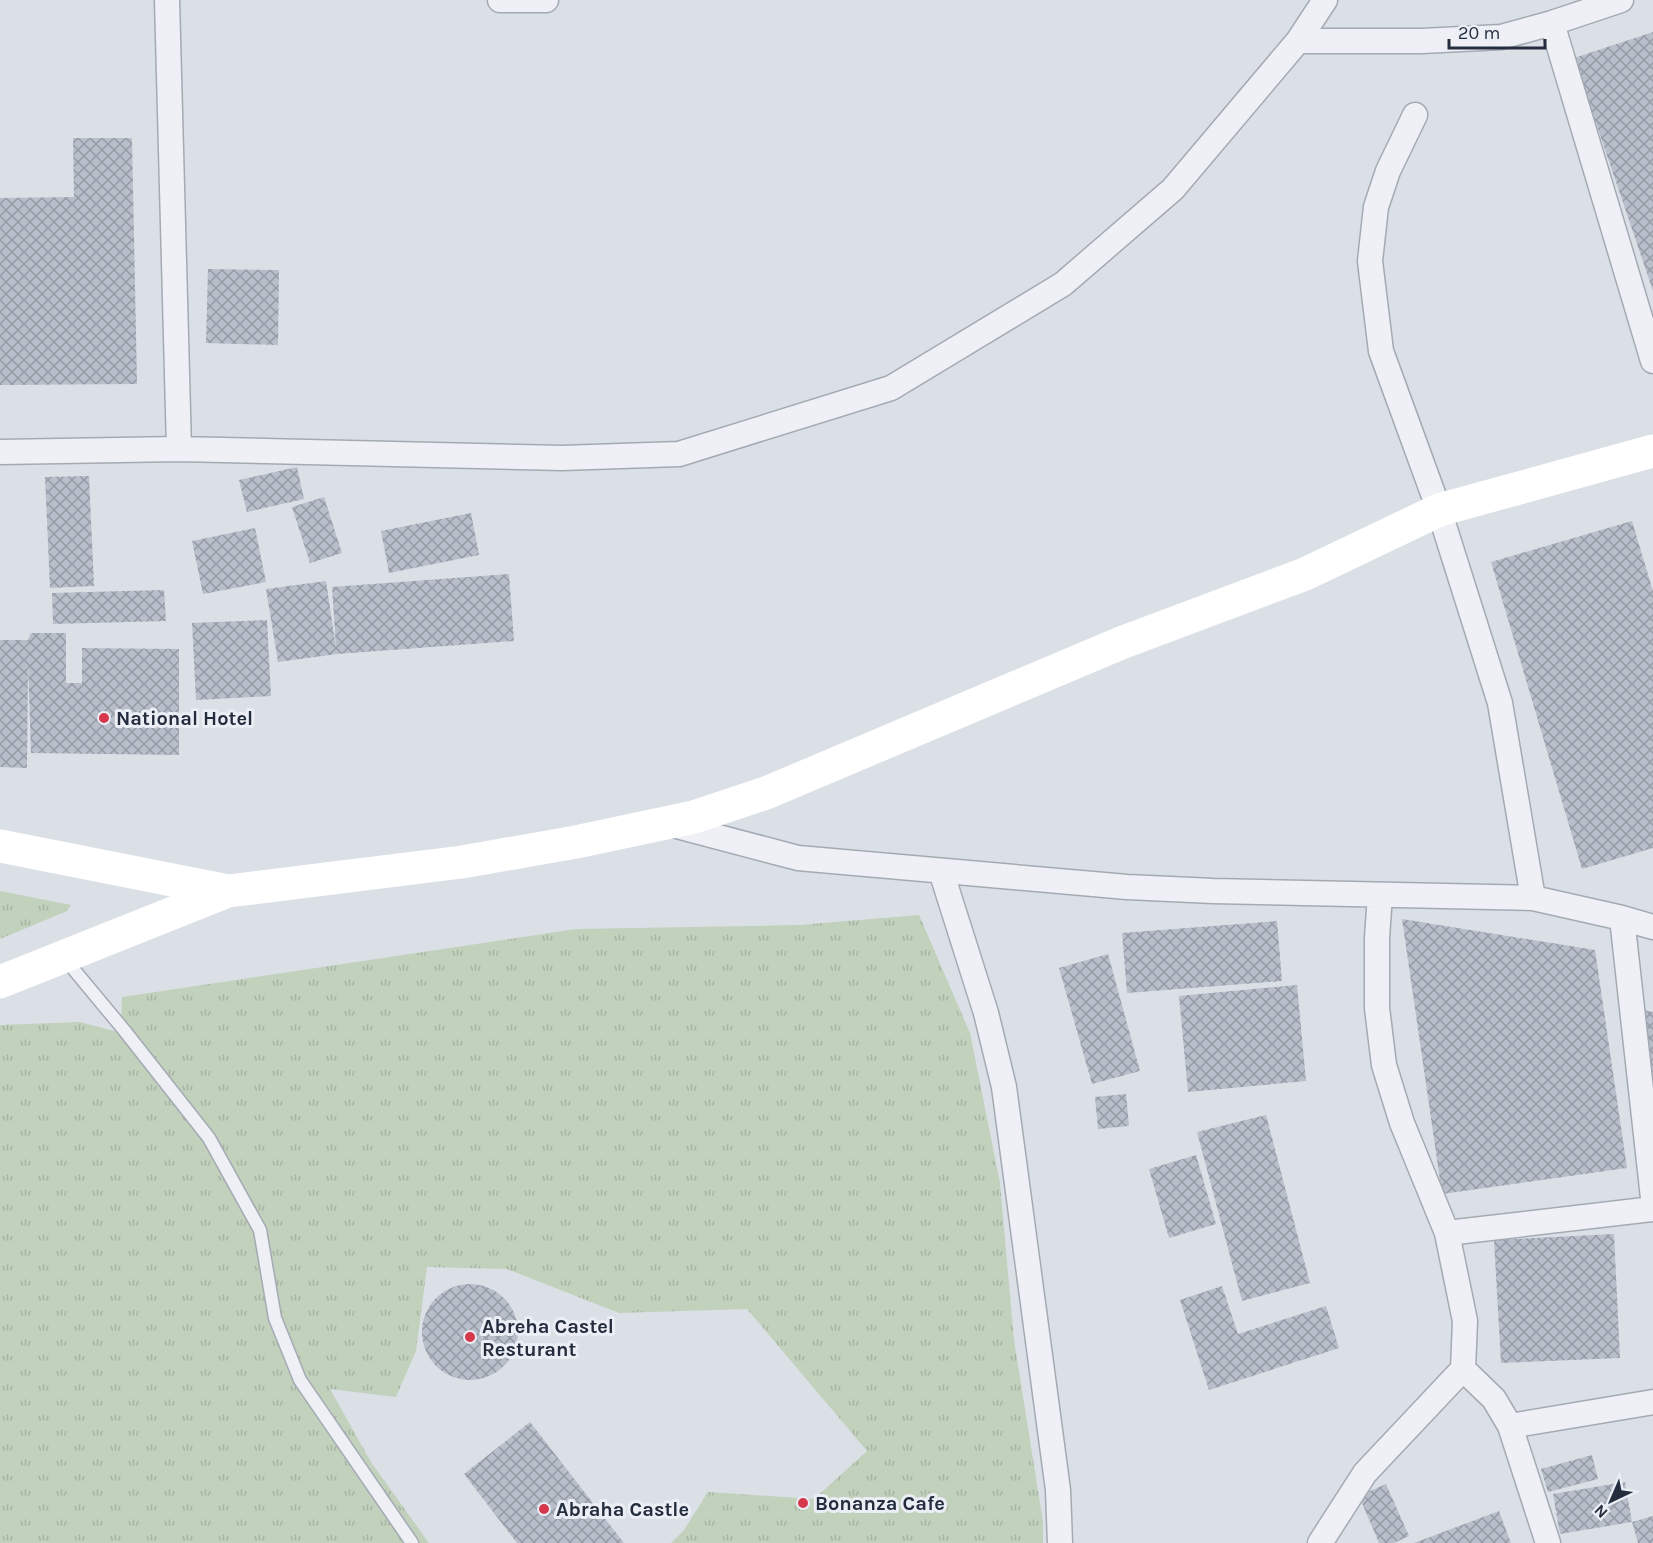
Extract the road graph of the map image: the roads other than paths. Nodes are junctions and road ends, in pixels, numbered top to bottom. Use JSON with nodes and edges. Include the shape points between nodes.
{"nodes":[{"id":1,"x":167,"y":0,"type":"edge"},
{"id":2,"x":500,"y":0,"type":"edge"},
{"id":3,"x":546,"y":0,"type":"edge"},
{"id":4,"x":1325,"y":0,"type":"edge"},
{"id":5,"x":1621,"y":0,"type":"edge"},
{"id":6,"x":1552,"y":23,"type":"junction"},
{"id":7,"x":1298,"y":40,"type":"junction"},
{"id":8,"x":1415,"y":115,"type":"dead end"},
{"id":9,"x":1653,"y":361,"type":"edge"},
{"id":10,"x":179,"y":449,"type":"junction"},
{"id":11,"x":0,"y":452,"type":"edge"},
{"id":12,"x":1653,"y":452,"type":"edge"},
{"id":13,"x":1439,"y":510,"type":"junction"},
{"id":14,"x":667,"y":823,"type":"junction"},
{"id":15,"x":0,"y":846,"type":"edge"},
{"id":16,"x":941,"y":871,"type":"junction"},
{"id":17,"x":228,"y":891,"type":"junction"},
{"id":18,"x":1380,"y":895,"type":"junction"},
{"id":19,"x":1533,"y":898,"type":"junction"},
{"id":20,"x":1622,"y":918,"type":"junction"},
{"id":21,"x":1653,"y":927,"type":"edge"},
{"id":22,"x":63,"y":957,"type":"junction"},
{"id":23,"x":0,"y":982,"type":"edge"},
{"id":24,"x":1653,"y":1198,"type":"edge"},
{"id":25,"x":1653,"y":1209,"type":"edge"},
{"id":26,"x":1447,"y":1233,"type":"junction"},
{"id":27,"x":1463,"y":1369,"type":"junction"},
{"id":28,"x":1653,"y":1402,"type":"edge"},
{"id":29,"x":1510,"y":1426,"type":"junction"},
{"id":30,"x":412,"y":1543,"type":"edge"},
{"id":31,"x":1060,"y":1543,"type":"edge"},
{"id":32,"x":1320,"y":1543,"type":"edge"},
{"id":33,"x":1548,"y":1543,"type":"edge"}],
"edges":[{"from":1,"to":10,"type":"street"},
{"from":2,"to":3,"type":"street"},
{"from":4,"to":7,"type":"street"},
{"from":5,"to":6,"type":"street"},
{"from":6,"to":7,"type":"street","via":[[1501,37]]},
{"from":6,"to":9,"type":"street"},
{"from":7,"to":10,"type":"street","via":[[1173,189],[1063,284],[891,388],[679,454],[562,458]]},
{"from":8,"to":13,"type":"street","via":[[1388,171],[1376,207],[1370,261],[1381,351]]},
{"from":10,"to":11,"type":"street"},
{"from":12,"to":13,"type":"street"},
{"from":13,"to":14,"type":"street","via":[[1305,574],[1121,643],[766,793]]},
{"from":13,"to":19,"type":"street","via":[[1500,703]]},
{"from":14,"to":16,"type":"street","via":[[798,858]]},
{"from":14,"to":17,"type":"street","via":[[462,862]]},
{"from":15,"to":17,"type":"street"},
{"from":16,"to":18,"type":"street","via":[[1127,887]]},
{"from":16,"to":31,"type":"street","via":[[986,1013],[1004,1087],[1058,1490]]},
{"from":17,"to":22,"type":"street"},
{"from":18,"to":19,"type":"street"},
{"from":18,"to":26,"type":"street","via":[[1377,1008],[1384,1065],[1402,1123]]},
{"from":19,"to":20,"type":"street"},
{"from":20,"to":21,"type":"street"},
{"from":20,"to":24,"type":"street"},
{"from":22,"to":23,"type":"street"},
{"from":22,"to":30,"type":"lane","via":[[209,1138],[260,1230],[275,1318],[300,1380]]},
{"from":25,"to":26,"type":"street"},
{"from":26,"to":27,"type":"street","via":[[1464,1321]]},
{"from":27,"to":29,"type":"street","via":[[1494,1399]]},
{"from":27,"to":32,"type":"street","via":[[1365,1473]]},
{"from":28,"to":29,"type":"street"},
{"from":29,"to":33,"type":"street"}]}
